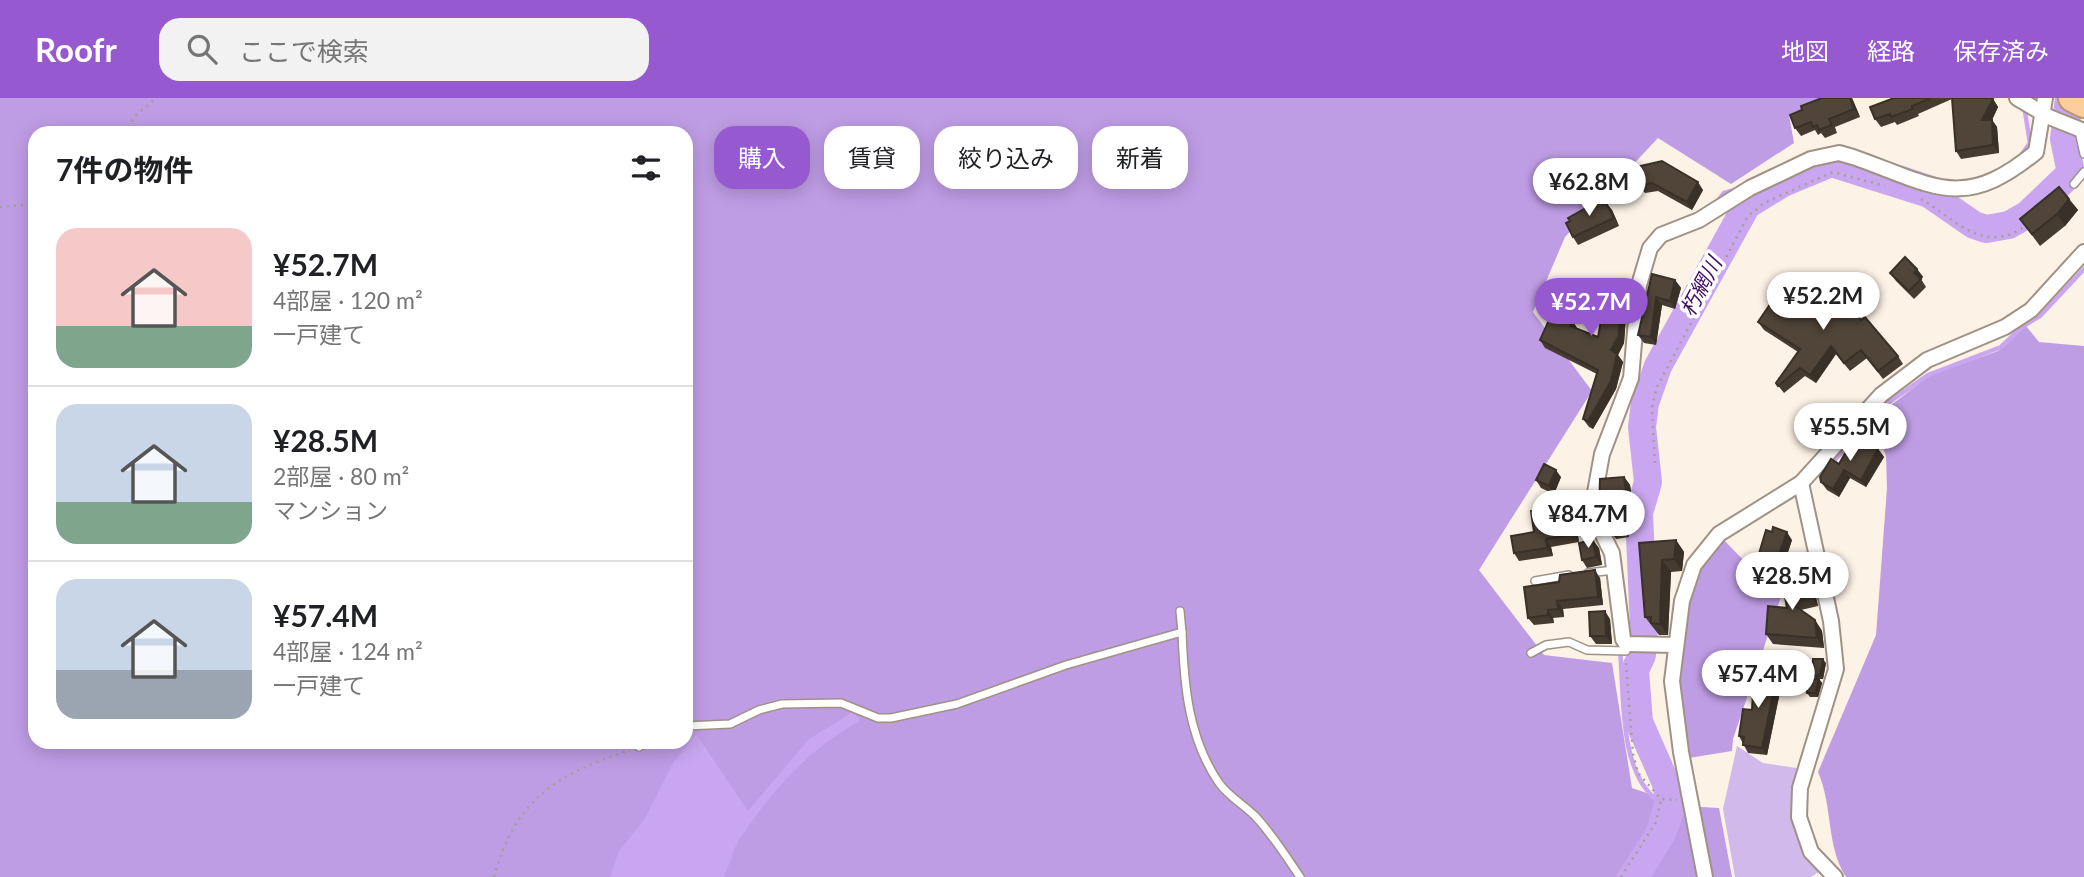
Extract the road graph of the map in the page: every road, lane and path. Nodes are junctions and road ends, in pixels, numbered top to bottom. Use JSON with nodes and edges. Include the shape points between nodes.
{"nodes":[{"id":1,"x":156,"y":98,"type":"edge"},
{"id":2,"x":2017,"y":98,"type":"edge"},
{"id":3,"x":2072,"y":98,"type":"edge"},
{"id":4,"x":2045,"y":109,"type":"edge"},
{"id":5,"x":2082,"y":123,"type":"edge"},
{"id":6,"x":129,"y":126,"type":"edge"},
{"id":7,"x":2084,"y":154,"type":"edge"},
{"id":8,"x":2084,"y":172,"type":"edge"},
{"id":9,"x":2074,"y":184,"type":"dead end"},
{"id":10,"x":1895,"y":190,"type":"dead end"},
{"id":11,"x":1914,"y":196,"type":"dead end"},
{"id":12,"x":28,"y":205,"type":"edge"},
{"id":13,"x":0,"y":207,"type":"edge"},
{"id":14,"x":1738,"y":208,"type":"dead end"},
{"id":15,"x":1748,"y":216,"type":"junction"},
{"id":16,"x":2030,"y":223,"type":"edge"},
{"id":17,"x":2084,"y":252,"type":"edge"},
{"id":18,"x":1655,"y":463,"type":"dead end"},
{"id":19,"x":1801,"y":484,"type":"junction"},
{"id":20,"x":1612,"y":570,"type":"junction"},
{"id":21,"x":1535,"y":581,"type":"dead end"},
{"id":22,"x":1180,"y":611,"type":"dead end"},
{"id":23,"x":1182,"y":632,"type":"junction"},
{"id":24,"x":1676,"y":645,"type":"junction"},
{"id":25,"x":1631,"y":649,"type":"junction"},
{"id":26,"x":1531,"y":653,"type":"dead end"},
{"id":27,"x":693,"y":726,"type":"edge"},
{"id":28,"x":630,"y":749,"type":"edge"},
{"id":29,"x":1661,"y":799,"type":"junction"},
{"id":30,"x":1674,"y":800,"type":"dead end"},
{"id":31,"x":494,"y":877,"type":"edge"},
{"id":32,"x":1300,"y":877,"type":"edge"},
{"id":33,"x":1621,"y":877,"type":"edge"},
{"id":34,"x":1705,"y":877,"type":"edge"},
{"id":35,"x":1835,"y":877,"type":"edge"}],
"edges":[{"from":1,"to":6,"type":"path"},
{"from":2,"to":4,"type":"street"},
{"from":3,"to":5,"type":"highway"},
{"from":4,"to":5,"type":"street"},
{"from":4,"to":20,"type":"street","via":[[2036,152],[1980,187],[1946,190],[1839,153],[1821,155],[1750,188],[1699,220],[1661,235],[1650,248],[1639,285],[1631,378],[1602,454],[1594,498],[1595,519],[1612,553]]},
{"from":5,"to":7,"type":"lane"},
{"from":8,"to":9,"type":"lane"},
{"from":10,"to":15,"type":"path","via":[[1833,172],[1764,203]]},
{"from":11,"to":16,"type":"path","via":[[1972,233],[2001,236]]},
{"from":12,"to":13,"type":"path"},
{"from":14,"to":15,"type":"path"},
{"from":15,"to":18,"type":"path","via":[[1657,387],[1652,407]]},
{"from":17,"to":19,"type":"street","via":[[2031,310],[2005,327],[1927,360],[1881,396]]},
{"from":19,"to":24,"type":"street","via":[[1719,534],[1706,549],[1682,601]]},
{"from":19,"to":35,"type":"street","via":[[1831,621],[1836,670],[1800,788],[1799,817],[1811,852]]},
{"from":20,"to":21,"type":"lane"},
{"from":20,"to":25,"type":"street","via":[[1623,639]]},
{"from":22,"to":23,"type":"lane"},
{"from":23,"to":27,"type":"lane","via":[[1066,664],[957,704],[891,719],[841,702],[782,704],[730,724]]},
{"from":23,"to":32,"type":"lane","via":[[1184,685],[1208,765],[1231,797],[1262,824]]},
{"from":24,"to":25,"type":"street"},
{"from":24,"to":34,"type":"street","via":[[1671,681]]},
{"from":25,"to":26,"type":"lane","via":[[1587,650],[1569,642],[1546,645]]},
{"from":25,"to":29,"type":"path","via":[[1633,754],[1638,773]]},
{"from":28,"to":31,"type":"path","via":[[593,762],[546,787],[517,820]]},
{"from":29,"to":30,"type":"path"},
{"from":29,"to":33,"type":"path","via":[[1656,822]]}]}
